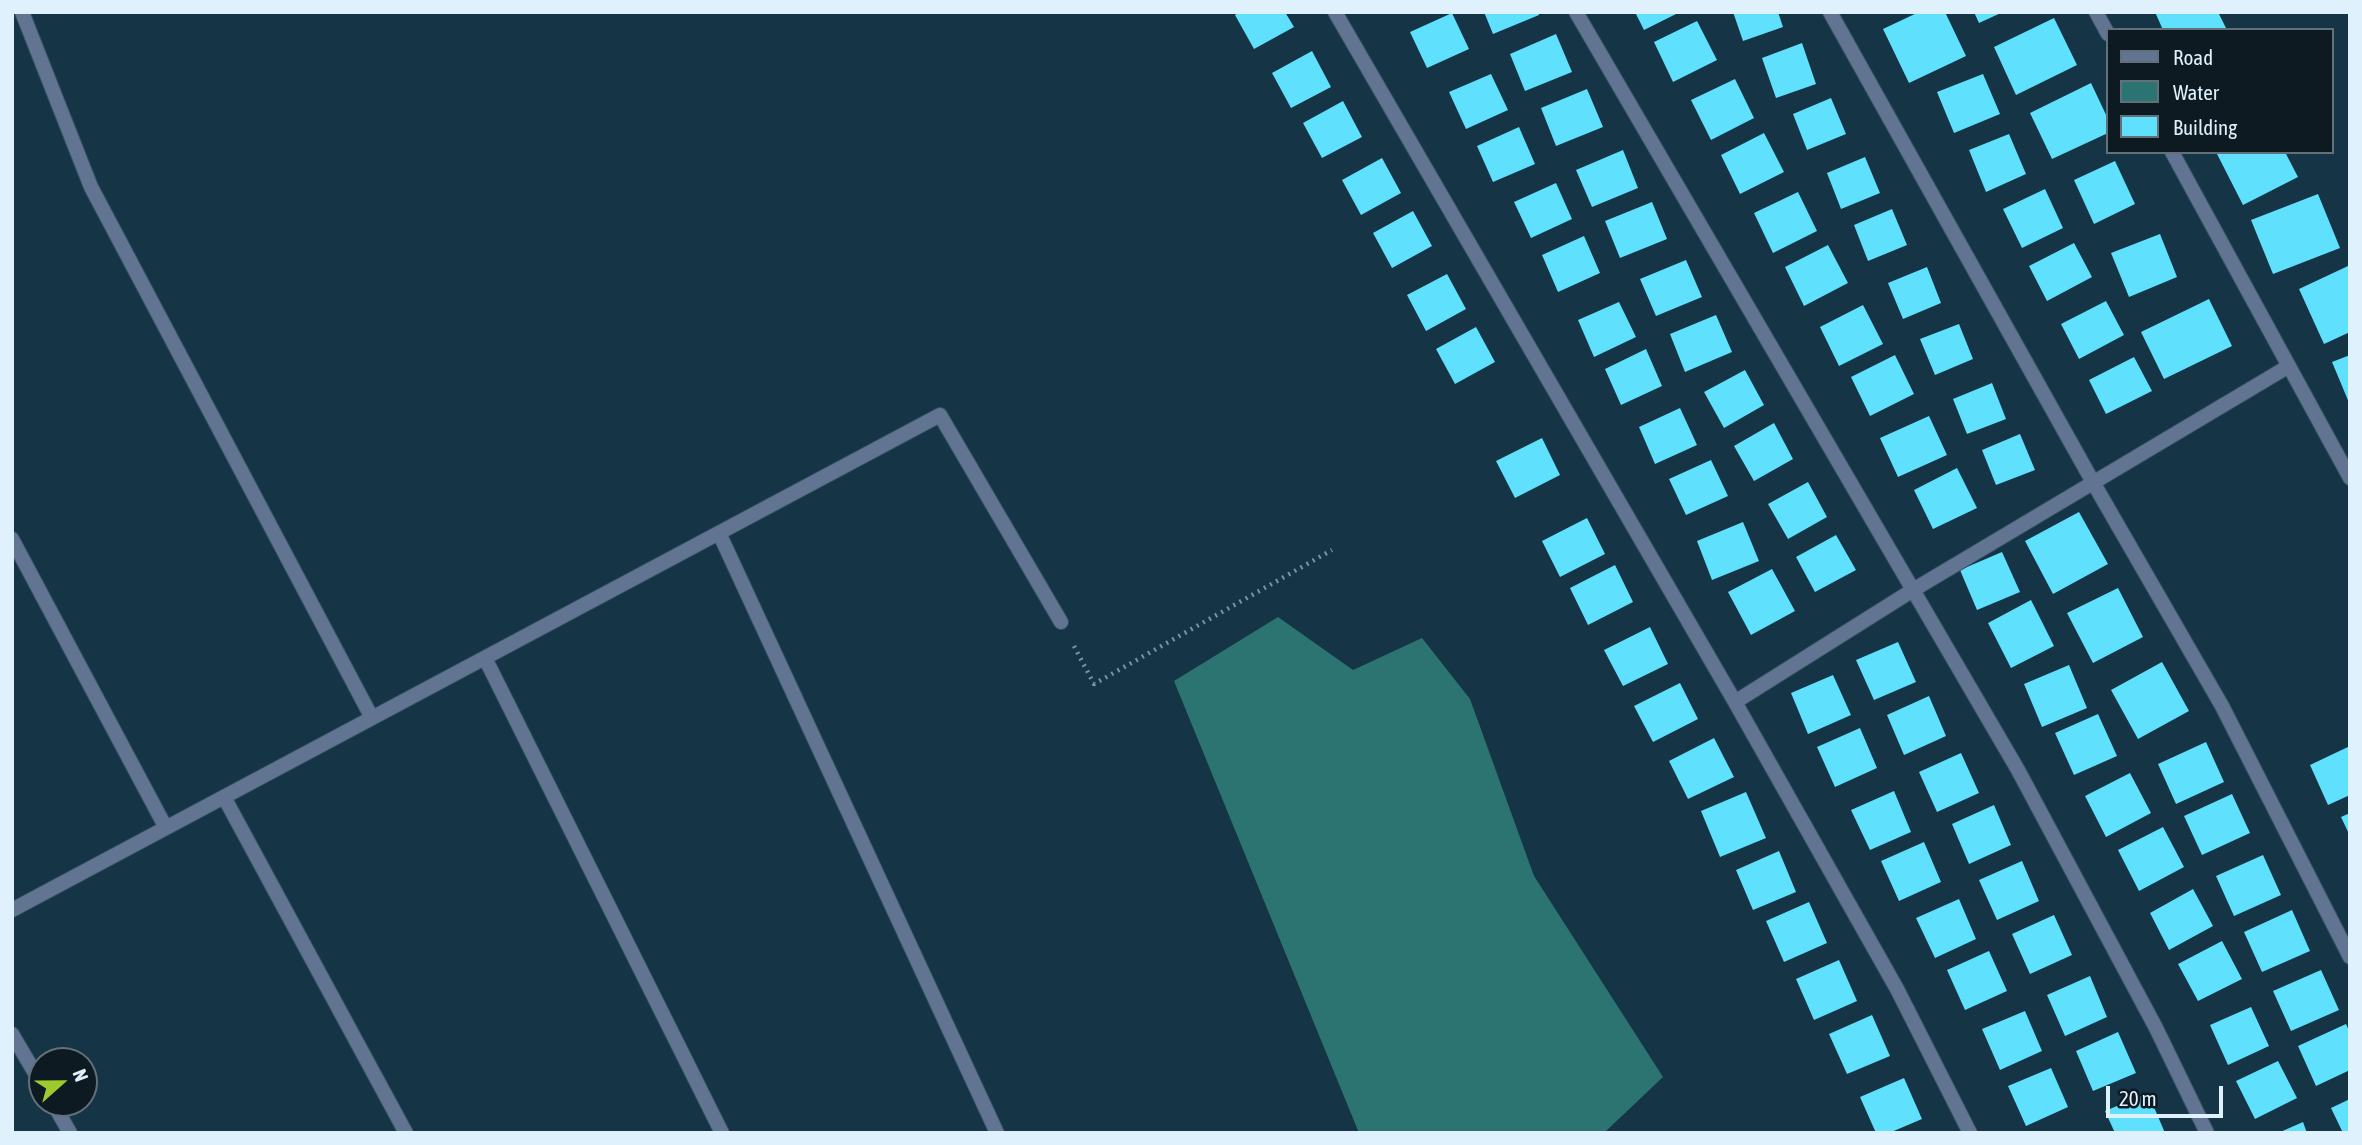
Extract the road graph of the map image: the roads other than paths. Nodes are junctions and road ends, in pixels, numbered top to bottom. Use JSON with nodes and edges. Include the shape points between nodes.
{"nodes":[{"id":1,"x":22,"y":12,"type":"edge"},
{"id":2,"x":1335,"y":12,"type":"edge"},
{"id":3,"x":1576,"y":12,"type":"edge"},
{"id":4,"x":1830,"y":12,"type":"edge"},
{"id":5,"x":2096,"y":12,"type":"edge"},
{"id":6,"x":2106,"y":30,"type":"edge"},
{"id":7,"x":2173,"y":154,"type":"edge"},
{"id":8,"x":2289,"y":366,"type":"junction"},
{"id":9,"x":2350,"y":478,"type":"edge"},
{"id":10,"x":2094,"y":484,"type":"junction"},
{"id":11,"x":719,"y":533,"type":"junction"},
{"id":12,"x":12,"y":539,"type":"edge"},
{"id":13,"x":1913,"y":590,"type":"junction"},
{"id":14,"x":1061,"y":622,"type":"road end"},
{"id":15,"x":485,"y":658,"type":"junction"},
{"id":16,"x":1735,"y":702,"type":"junction"},
{"id":17,"x":372,"y":718,"type":"junction"},
{"id":18,"x":224,"y":797,"type":"junction"},
{"id":19,"x":166,"y":828,"type":"junction"},
{"id":20,"x":12,"y":910,"type":"edge"},
{"id":21,"x":2350,"y":957,"type":"edge"},
{"id":22,"x":12,"y":1034,"type":"edge"},
{"id":23,"x":28,"y":1061,"type":"edge"},
{"id":24,"x":61,"y":1117,"type":"edge"},
{"id":25,"x":70,"y":1133,"type":"edge"},
{"id":26,"x":406,"y":1133,"type":"edge"},
{"id":27,"x":722,"y":1133,"type":"edge"},
{"id":28,"x":997,"y":1133,"type":"edge"},
{"id":29,"x":1970,"y":1133,"type":"edge"},
{"id":30,"x":2207,"y":1133,"type":"edge"}],
"edges":[{"from":1,"to":17,"type":"street","via":[[91,187]]},
{"from":2,"to":16,"type":"street"},
{"from":3,"to":13,"type":"street"},
{"from":4,"to":10,"type":"street"},
{"from":5,"to":6,"type":"street"},
{"from":7,"to":8,"type":"street"},
{"from":8,"to":9,"type":"street"},
{"from":8,"to":10,"type":"street"},
{"from":10,"to":13,"type":"street"},
{"from":10,"to":21,"type":"street","via":[[2222,706]]},
{"from":11,"to":14,"type":"street","via":[[940,415]]},
{"from":11,"to":15,"type":"street"},
{"from":11,"to":28,"type":"street"},
{"from":12,"to":19,"type":"street"},
{"from":13,"to":16,"type":"street"},
{"from":13,"to":30,"type":"street","via":[[2018,770]]},
{"from":15,"to":17,"type":"street"},
{"from":15,"to":27,"type":"street"},
{"from":16,"to":29,"type":"street","via":[[1896,989]]},
{"from":17,"to":18,"type":"street"},
{"from":18,"to":19,"type":"street"},
{"from":18,"to":26,"type":"street"},
{"from":19,"to":20,"type":"street"},
{"from":22,"to":23,"type":"street"},
{"from":24,"to":25,"type":"street"}]}
